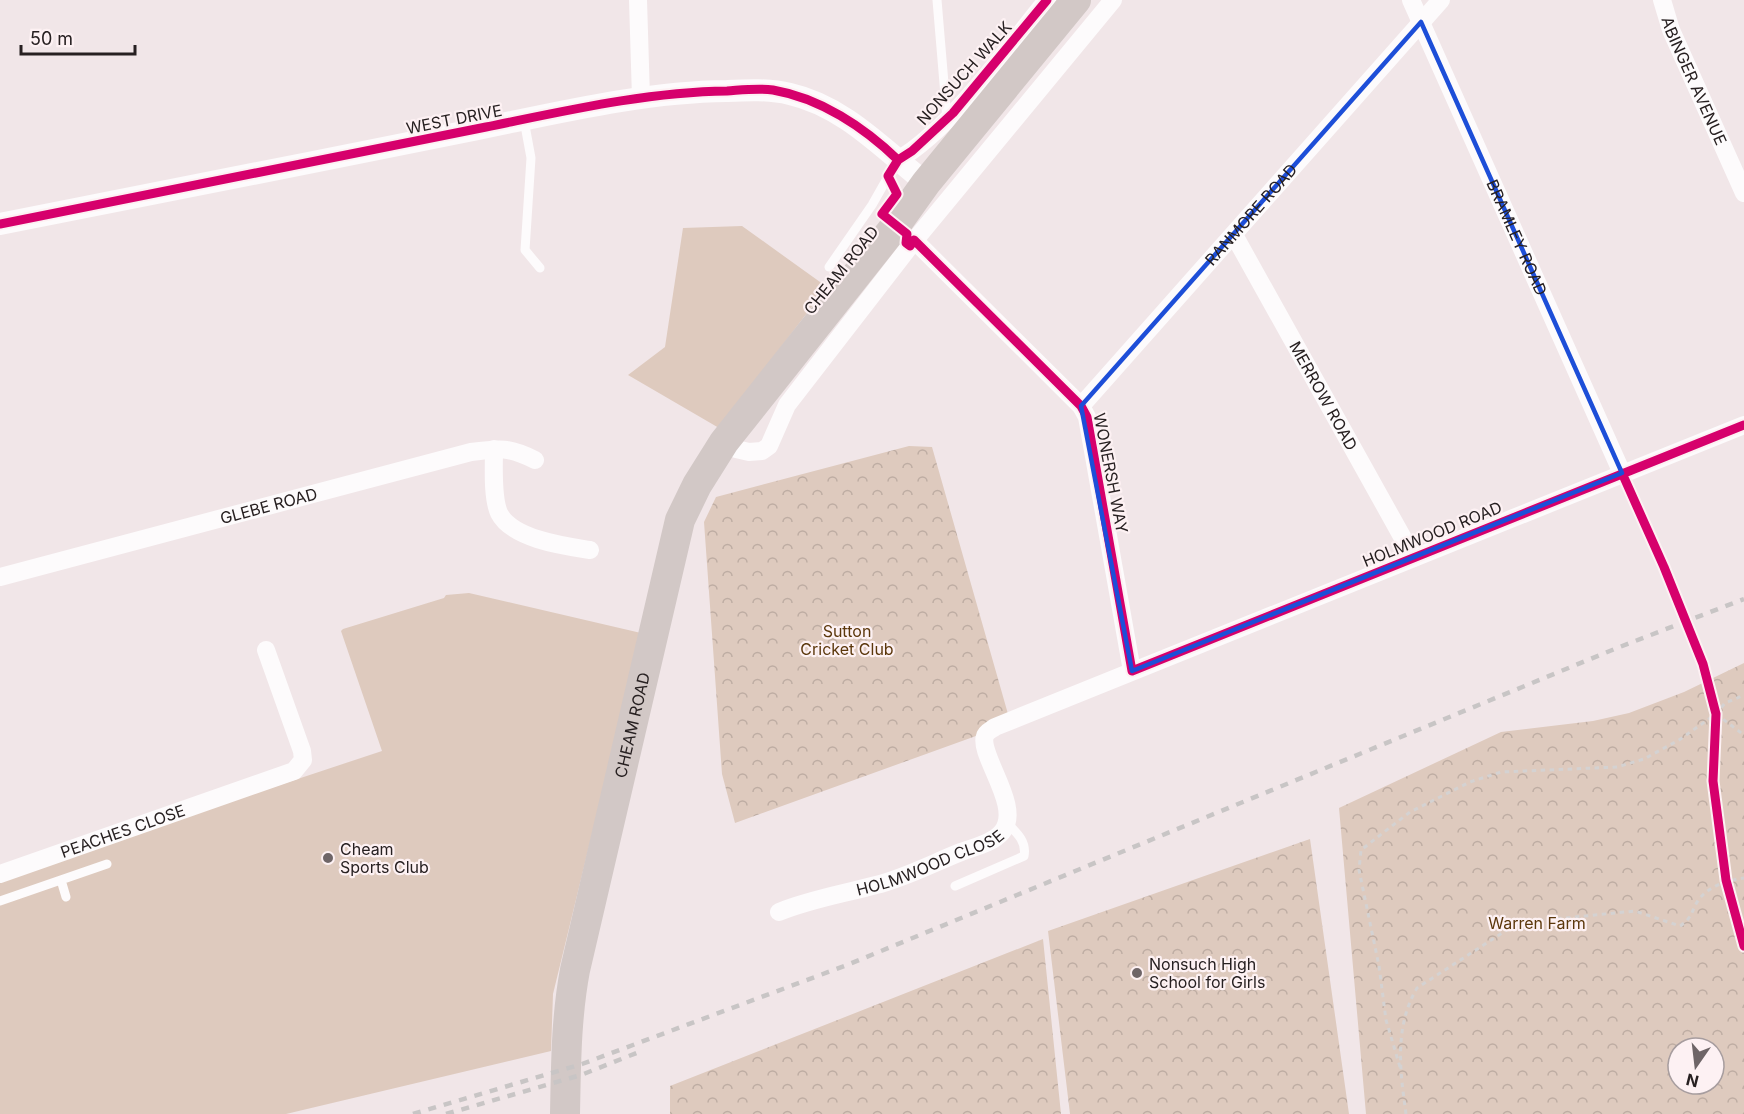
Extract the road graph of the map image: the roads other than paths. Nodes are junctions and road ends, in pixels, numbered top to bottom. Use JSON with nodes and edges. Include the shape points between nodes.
{"nodes":[{"id":1,"x":638,"y":0,"type":"edge"},
{"id":2,"x":937,"y":0,"type":"edge"},
{"id":3,"x":1047,"y":0,"type":"edge"},
{"id":4,"x":1076,"y":0,"type":"edge"},
{"id":5,"x":1113,"y":0,"type":"edge"},
{"id":6,"x":1411,"y":0,"type":"edge"},
{"id":7,"x":1442,"y":0,"type":"edge"},
{"id":8,"x":1662,"y":0,"type":"edge"},
{"id":9,"x":1421,"y":22,"type":"junction"},
{"id":10,"x":641,"y":98,"type":"junction"},
{"id":11,"x":947,"y":118,"type":"junction"},
{"id":12,"x":524,"y":120,"type":"junction"},
{"id":13,"x":898,"y":160,"type":"junction"},
{"id":14,"x":926,"y":183,"type":"junction"},
{"id":15,"x":1744,"y":193,"type":"edge"},
{"id":16,"x":0,"y":224,"type":"edge"},
{"id":17,"x":1234,"y":235,"type":"junction"},
{"id":18,"x":914,"y":240,"type":"junction"},
{"id":19,"x":829,"y":267,"type":"dead end"},
{"id":20,"x":540,"y":268,"type":"dead end"},
{"id":21,"x":1081,"y":406,"type":"junction"},
{"id":22,"x":1744,"y":425,"type":"edge"},
{"id":23,"x":724,"y":442,"type":"junction"},
{"id":24,"x":494,"y":449,"type":"junction"},
{"id":25,"x":536,"y":460,"type":"dead end"},
{"id":26,"x":1622,"y":473,"type":"junction"},
{"id":27,"x":590,"y":550,"type":"dead end"},
{"id":28,"x":1414,"y":558,"type":"junction"},
{"id":29,"x":1664,"y":567,"type":"dead end"},
{"id":30,"x":0,"y":577,"type":"edge"},
{"id":31,"x":267,"y":650,"type":"dead end"},
{"id":32,"x":1132,"y":671,"type":"junction"},
{"id":33,"x":995,"y":727,"type":"joint"},
{"id":34,"x":1007,"y":823,"type":"junction"},
{"id":35,"x":107,"y":864,"type":"dead end"},
{"id":36,"x":0,"y":874,"type":"edge"},
{"id":37,"x":61,"y":880,"type":"junction"},
{"id":38,"x":955,"y":885,"type":"dead end"},
{"id":39,"x":66,"y":897,"type":"dead end"},
{"id":40,"x":0,"y":901,"type":"edge"},
{"id":41,"x":779,"y":912,"type":"dead end"},
{"id":42,"x":565,"y":1103,"type":"edge"}],
"edges":[{"from":1,"to":10,"type":"street"},
{"from":2,"to":11,"type":"lane"},
{"from":3,"to":11,"type":"street","name":"NONSUCH WALK"},
{"from":4,"to":14,"type":"highway","name":"CHEAM ROAD"},
{"from":5,"to":18,"type":"street"},
{"from":6,"to":9,"type":"street","name":"BRAMLEY ROAD"},
{"from":7,"to":9,"type":"street","name":"RANMORE ROAD"},
{"from":8,"to":15,"type":"street","name":"ABINGER AVENUE","via":[[1671,30]]},
{"from":9,"to":17,"type":"street","name":"RANMORE ROAD"},
{"from":9,"to":26,"type":"street","name":"BRAMLEY ROAD"},
{"from":10,"to":12,"type":"street","name":"WEST DRIVE"},
{"from":10,"to":13,"type":"street","name":"WEST DRIVE","via":[[700,91],[770,90],[789,94],[826,108],[880,143]]},
{"from":11,"to":13,"type":"street","name":"NONSUCH WALK"},
{"from":12,"to":16,"type":"street","name":"WEST DRIVE"},
{"from":12,"to":20,"type":"lane","via":[[531,158],[525,250]]},
{"from":13,"to":14,"type":"street","name":"WEST DRIVE"},
{"from":13,"to":19,"type":"lane","via":[[872,206]]},
{"from":14,"to":23,"type":"highway","name":"CHEAM ROAD"},
{"from":17,"to":21,"type":"street","name":"RANMORE ROAD"},
{"from":17,"to":28,"type":"street","name":"MERROW ROAD"},
{"from":18,"to":21,"type":"street","name":"WONERSH WAY"},
{"from":18,"to":23,"type":"street","via":[[786,405],[769,446],[749,452]]},
{"from":21,"to":32,"type":"street","name":"WONERSH WAY","via":[[1087,417]]},
{"from":22,"to":26,"type":"street","name":"HOLMWOOD ROAD"},
{"from":23,"to":42,"type":"highway","name":"CHEAM ROAD","via":[[680,520],[569,999]]},
{"from":24,"to":25,"type":"street","name":"GLEBE ROAD","via":[[516,450]]},
{"from":24,"to":27,"type":"street","via":[[498,511],[511,528]]},
{"from":24,"to":30,"type":"street","name":"GLEBE ROAD"},
{"from":26,"to":28,"type":"street","name":"HOLMWOOD ROAD"},
{"from":26,"to":29,"type":"lane"},
{"from":28,"to":32,"type":"street","name":"HOLMWOOD ROAD"},
{"from":31,"to":36,"type":"street","name":"PEACHES CLOSE","via":[[302,751],[303,760],[294,771],[245,780]]},
{"from":32,"to":33,"type":"street","name":"HOLMWOOD ROAD"},
{"from":33,"to":34,"type":"street","name":"HOLMWOOD CLOSE","via":[[987,732],[984,742],[1004,794]]},
{"from":34,"to":38,"type":"lane","via":[[1022,840],[1024,856]]},
{"from":34,"to":41,"type":"street","name":"HOLMWOOD CLOSE","via":[[995,838],[896,878]]},
{"from":35,"to":37,"type":"lane"},
{"from":37,"to":39,"type":"lane"},
{"from":37,"to":40,"type":"lane"}]}
